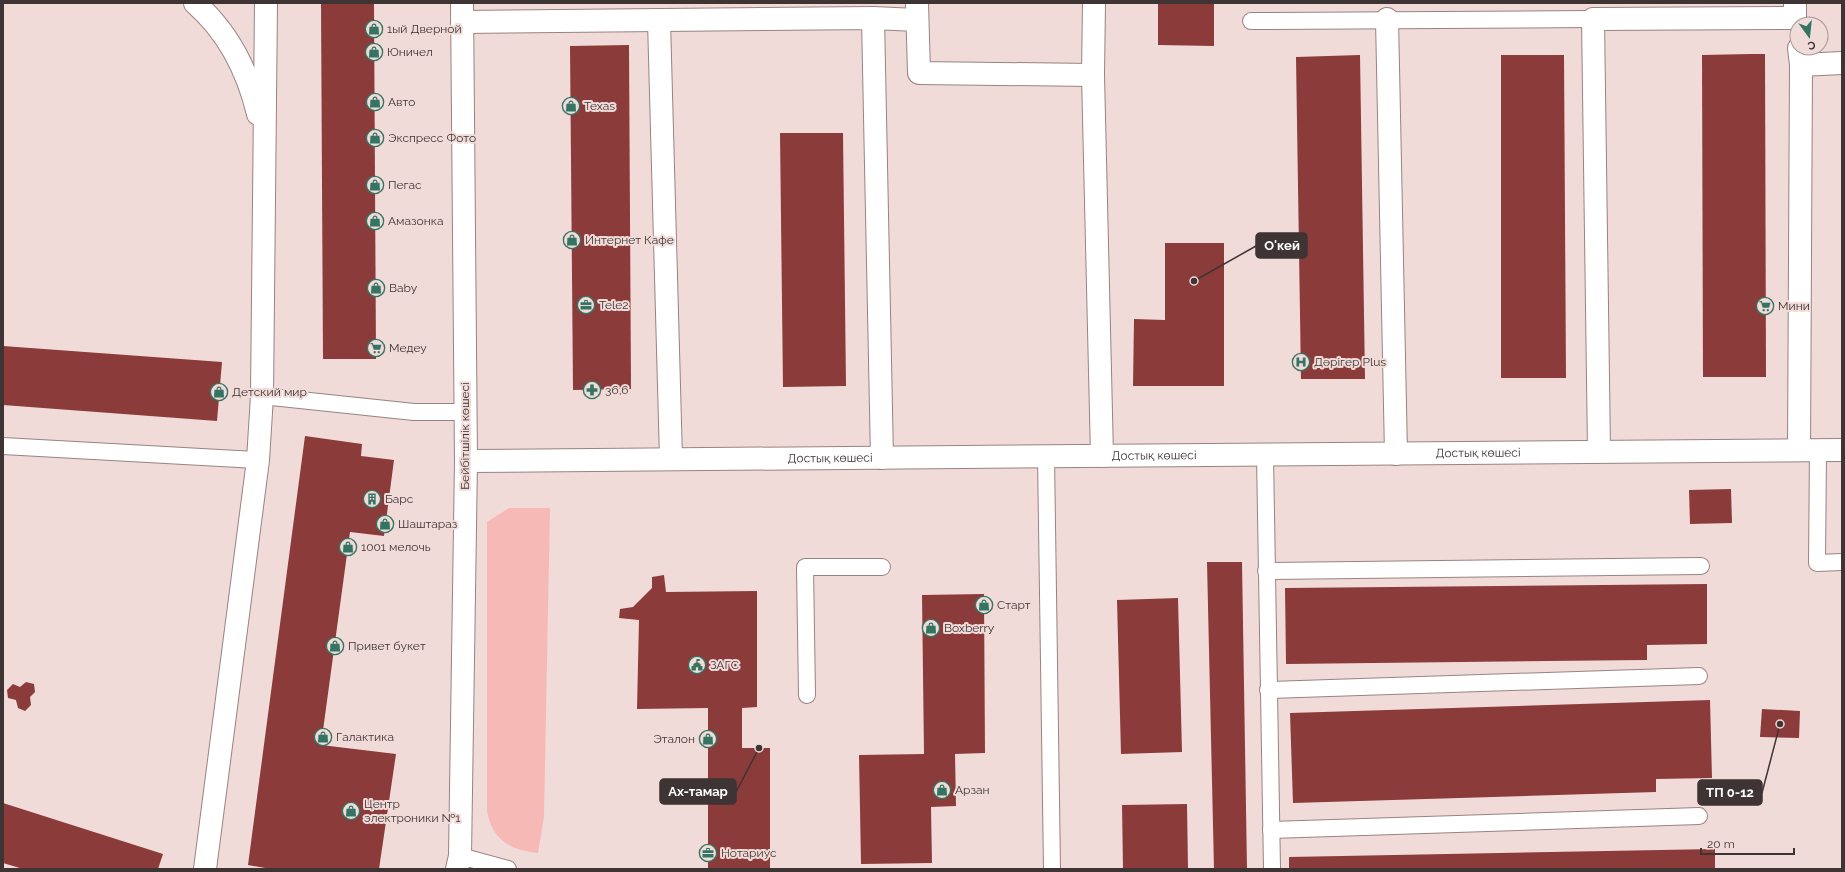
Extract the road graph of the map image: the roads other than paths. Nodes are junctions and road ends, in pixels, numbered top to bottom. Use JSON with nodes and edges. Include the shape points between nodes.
{"nodes":[{"id":1,"x":195,"y":3,"type":"edge"},
{"id":2,"x":266,"y":3,"type":"edge"},
{"id":3,"x":1094,"y":3,"type":"edge"},
{"id":4,"x":462,"y":12,"type":"edge"},
{"id":5,"x":917,"y":12,"type":"edge"},
{"id":6,"x":873,"y":18,"type":"junction"},
{"id":7,"x":1789,"y":18,"type":"edge"},
{"id":8,"x":1387,"y":19,"type":"junction"},
{"id":9,"x":1593,"y":19,"type":"junction"},
{"id":10,"x":659,"y":21,"type":"junction"},
{"id":11,"x":1251,"y":21,"type":"dead end"},
{"id":12,"x":1800,"y":57,"type":"edge"},
{"id":13,"x":1842,"y":63,"type":"edge"},
{"id":14,"x":1093,"y":75,"type":"junction"},
{"id":15,"x":265,"y":138,"type":"junction"},
{"id":16,"x":262,"y":396,"type":"junction"},
{"id":17,"x":465,"y":412,"type":"junction"},
{"id":18,"x":3,"y":446,"type":"edge"},
{"id":19,"x":1599,"y":450,"type":"junction"},
{"id":20,"x":1808,"y":450,"type":"junction"},
{"id":21,"x":1842,"y":450,"type":"edge"},
{"id":22,"x":1396,"y":454,"type":"junction"},
{"id":23,"x":1265,"y":455,"type":"junction"},
{"id":24,"x":1046,"y":456,"type":"junction"},
{"id":25,"x":1102,"y":456,"type":"junction"},
{"id":26,"x":882,"y":458,"type":"junction"},
{"id":27,"x":671,"y":459,"type":"junction"},
{"id":28,"x":258,"y":460,"type":"junction"},
{"id":29,"x":466,"y":461,"type":"junction"},
{"id":30,"x":1842,"y":562,"type":"edge"},
{"id":31,"x":1701,"y":566,"type":"dead end"},
{"id":32,"x":882,"y":567,"type":"dead end"},
{"id":33,"x":1266,"y":571,"type":"junction"},
{"id":34,"x":1699,"y":676,"type":"dead end"},
{"id":35,"x":1268,"y":690,"type":"junction"},
{"id":36,"x":807,"y":695,"type":"dead end"},
{"id":37,"x":1699,"y":816,"type":"dead end"},
{"id":38,"x":1271,"y":830,"type":"junction"},
{"id":39,"x":458,"y":862,"type":"edge"},
{"id":40,"x":205,"y":869,"type":"edge"},
{"id":41,"x":508,"y":869,"type":"edge"},
{"id":42,"x":1052,"y":869,"type":"edge"},
{"id":43,"x":1272,"y":869,"type":"edge"}],
"edges":[{"from":1,"to":15,"type":"street","via":[[220,30],[242,64]]},
{"from":2,"to":15,"type":"street"},
{"from":3,"to":14,"type":"street"},
{"from":4,"to":10,"type":"street"},
{"from":4,"to":17,"type":"street","name":"Бейбітшілік көшесі"},
{"from":5,"to":6,"type":"street"},
{"from":5,"to":14,"type":"street","via":[[919,73]]},
{"from":6,"to":10,"type":"street"},
{"from":6,"to":26,"type":"street"},
{"from":7,"to":9,"type":"street"},
{"from":8,"to":9,"type":"lane"},
{"from":8,"to":11,"type":"lane"},
{"from":8,"to":22,"type":"street"},
{"from":9,"to":19,"type":"street"},
{"from":10,"to":27,"type":"street"},
{"from":12,"to":13,"type":"street"},
{"from":12,"to":20,"type":"street"},
{"from":14,"to":25,"type":"street"},
{"from":15,"to":16,"type":"street"},
{"from":16,"to":17,"type":"lane","via":[[414,412]]},
{"from":16,"to":28,"type":"street"},
{"from":17,"to":29,"type":"street","name":"Бейбітшілік көшесі"},
{"from":18,"to":28,"type":"lane"},
{"from":19,"to":20,"type":"street","name":"Достық көшесі"},
{"from":19,"to":22,"type":"street","name":"Достық көшесі"},
{"from":20,"to":21,"type":"street","name":"Достық көшесі"},
{"from":20,"to":30,"type":"lane","via":[[1817,563]]},
{"from":22,"to":23,"type":"street","name":"Достық көшесі"},
{"from":23,"to":25,"type":"street","name":"Достық көшесі"},
{"from":23,"to":33,"type":"lane"},
{"from":24,"to":25,"type":"street","name":"Достық көшесі"},
{"from":24,"to":26,"type":"street","name":"Достық көшесі"},
{"from":24,"to":42,"type":"lane"},
{"from":26,"to":27,"type":"street","name":"Достық көшесі"},
{"from":27,"to":29,"type":"street","name":"Достық көшесі"},
{"from":28,"to":40,"type":"street"},
{"from":29,"to":39,"type":"street","name":"Бейбітшілік көшесі"},
{"from":31,"to":33,"type":"lane"},
{"from":32,"to":36,"type":"lane","via":[[805,567]]},
{"from":33,"to":35,"type":"lane"},
{"from":34,"to":35,"type":"lane"},
{"from":35,"to":38,"type":"lane"},
{"from":37,"to":38,"type":"lane"},
{"from":38,"to":43,"type":"lane"},
{"from":39,"to":41,"type":"lane"}]}
